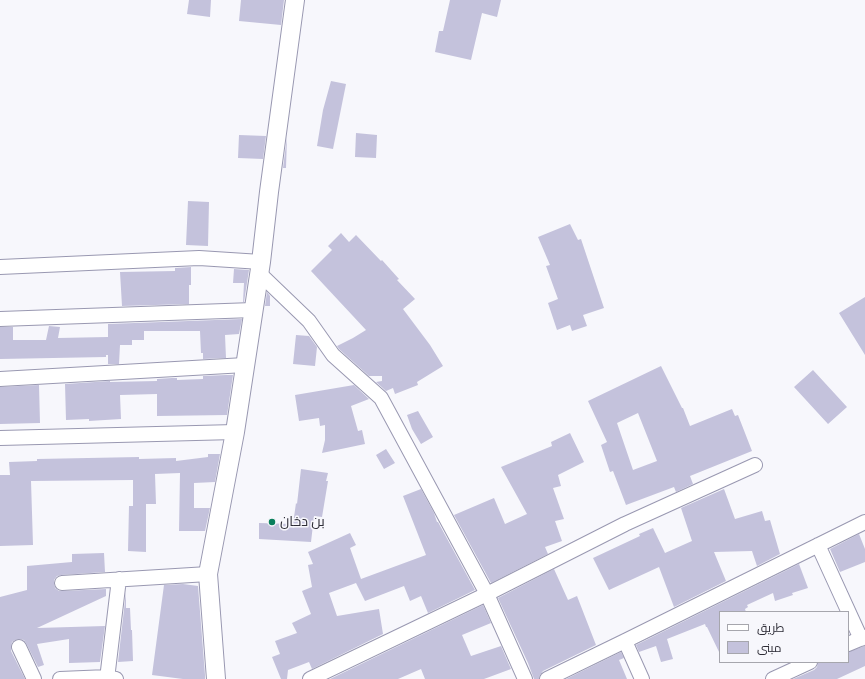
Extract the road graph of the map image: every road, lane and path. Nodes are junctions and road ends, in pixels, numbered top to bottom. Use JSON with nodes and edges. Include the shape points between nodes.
{"nodes":[{"id":1,"x":295,"y":0,"type":"edge"},
{"id":2,"x":0,"y":267,"type":"edge"},
{"id":3,"x":260,"y":267,"type":"junction"},
{"id":4,"x":254,"y":310,"type":"junction"},
{"id":5,"x":0,"y":319,"type":"edge"},
{"id":6,"x":245,"y":365,"type":"junction"},
{"id":7,"x":0,"y":379,"type":"edge"},
{"id":8,"x":235,"y":432,"type":"junction"},
{"id":9,"x":0,"y":438,"type":"edge"},
{"id":10,"x":755,"y":465,"type":"dead end"},
{"id":11,"x":865,"y":522,"type":"edge"},
{"id":12,"x":818,"y":544,"type":"junction"},
{"id":13,"x":208,"y":574,"type":"junction"},
{"id":14,"x":120,"y":580,"type":"junction"},
{"id":15,"x":62,"y":583,"type":"dead end"},
{"id":16,"x":487,"y":594,"type":"junction"},
{"id":17,"x":863,"y":638,"type":"edge"},
{"id":18,"x":625,"y":641,"type":"junction"},
{"id":19,"x":849,"y":644,"type":"edge"},
{"id":20,"x":19,"y":647,"type":"dead end"},
{"id":21,"x":808,"y":663,"type":"edge"},
{"id":22,"x":110,"y":678,"type":"edge"},
{"id":23,"x":34,"y":679,"type":"edge"},
{"id":24,"x":60,"y":679,"type":"edge"},
{"id":25,"x":216,"y":679,"type":"edge"},
{"id":26,"x":310,"y":679,"type":"edge"},
{"id":27,"x":524,"y":679,"type":"edge"},
{"id":28,"x":547,"y":679,"type":"edge"},
{"id":29,"x":642,"y":679,"type":"edge"},
{"id":30,"x":773,"y":679,"type":"edge"}],
"edges":[{"from":1,"to":3,"type":"street"},
{"from":2,"to":3,"type":"street","via":[[199,258]]},
{"from":3,"to":4,"type":"street"},
{"from":3,"to":16,"type":"street","via":[[309,321],[334,355],[381,398]]},
{"from":4,"to":5,"type":"street"},
{"from":4,"to":6,"type":"street"},
{"from":6,"to":7,"type":"street"},
{"from":6,"to":8,"type":"street"},
{"from":8,"to":9,"type":"street"},
{"from":8,"to":13,"type":"street"},
{"from":10,"to":16,"type":"street","via":[[625,524]]},
{"from":11,"to":12,"type":"street"},
{"from":12,"to":17,"type":"street"},
{"from":12,"to":18,"type":"street"},
{"from":13,"to":14,"type":"street"},
{"from":13,"to":25,"type":"street"},
{"from":14,"to":15,"type":"street"},
{"from":14,"to":22,"type":"street"},
{"from":16,"to":26,"type":"street"},
{"from":16,"to":27,"type":"street"},
{"from":17,"to":19,"type":"street"},
{"from":18,"to":28,"type":"street"},
{"from":18,"to":29,"type":"street"},
{"from":20,"to":23,"type":"street"},
{"from":21,"to":30,"type":"street"},
{"from":22,"to":24,"type":"street"}]}
